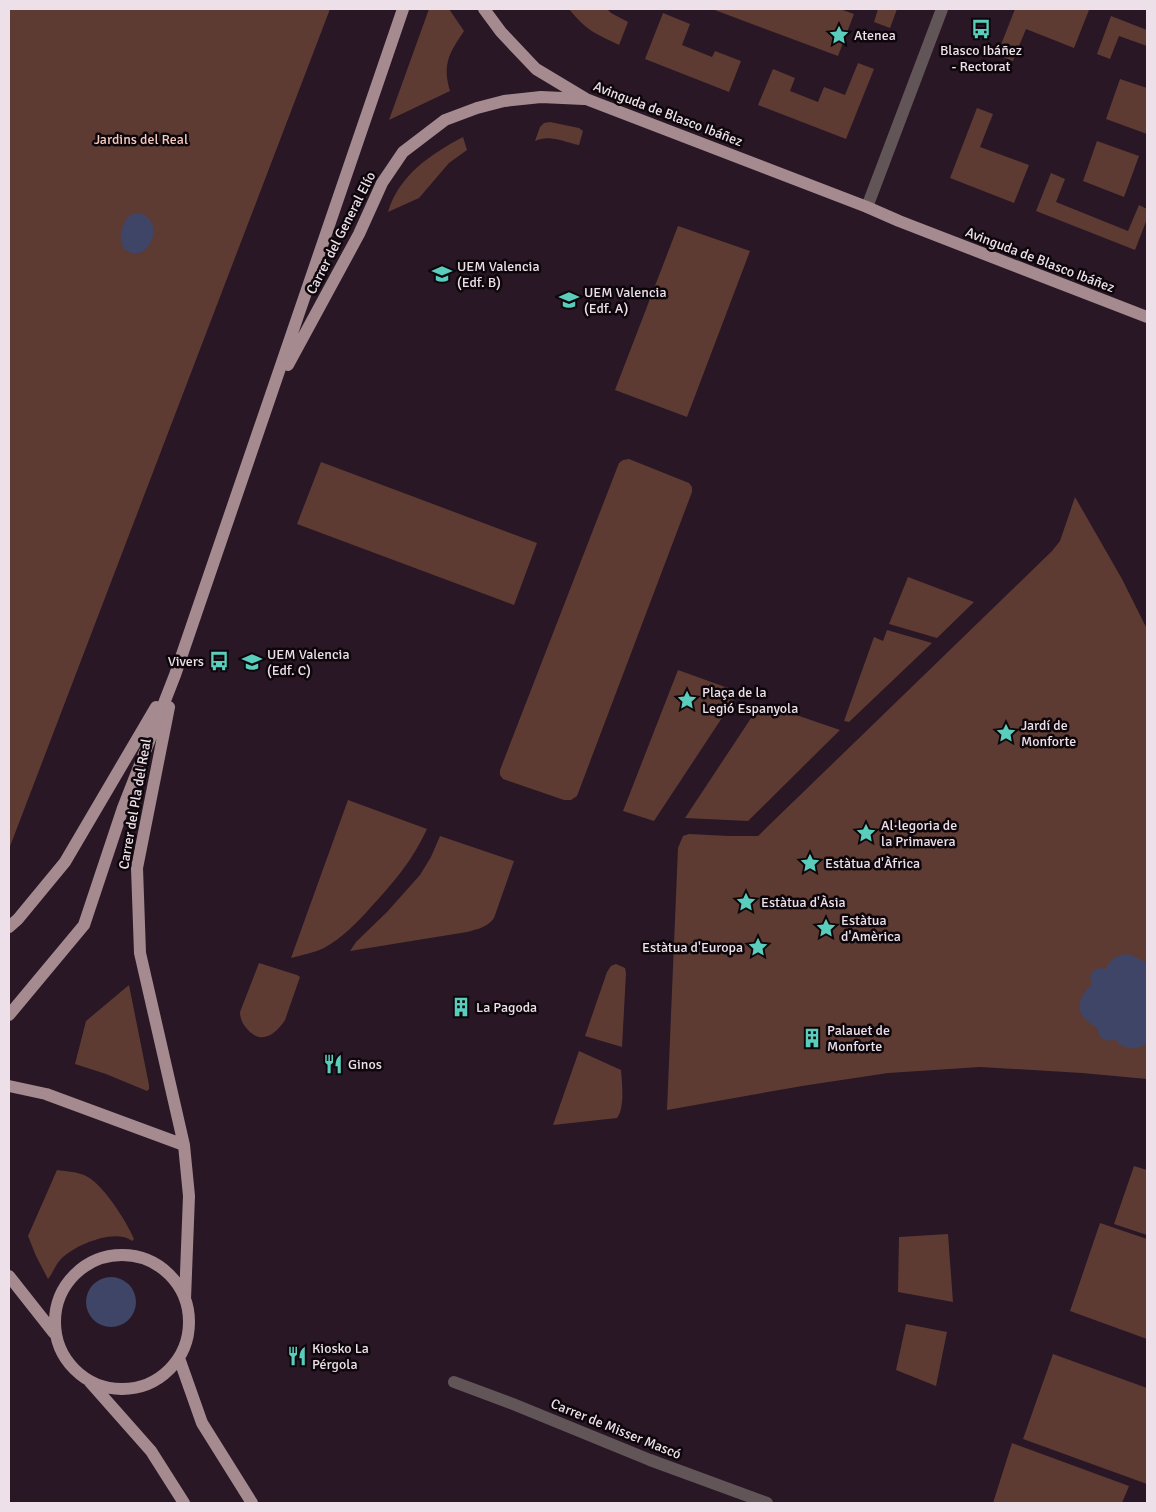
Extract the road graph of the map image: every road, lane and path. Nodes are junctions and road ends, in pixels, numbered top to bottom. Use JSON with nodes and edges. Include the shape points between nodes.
{"nodes":[{"id":1,"x":403,"y":9,"type":"edge"},
{"id":2,"x":484,"y":9,"type":"edge"},
{"id":3,"x":942,"y":9,"type":"edge"},
{"id":4,"x":586,"y":99,"type":"junction"},
{"id":5,"x":867,"y":206,"type":"junction"},
{"id":6,"x":1147,"y":317,"type":"edge"},
{"id":7,"x":271,"y":396,"type":"junction"},
{"id":8,"x":175,"y":675,"type":"junction"},
{"id":9,"x":9,"y":927,"type":"edge"},
{"id":10,"x":9,"y":1015,"type":"edge"},
{"id":11,"x":9,"y":1086,"type":"edge"},
{"id":12,"x":184,"y":1145,"type":"junction"},
{"id":13,"x":9,"y":1276,"type":"edge"},
{"id":14,"x":185,"y":1299,"type":"junction"},
{"id":15,"x":54,"y":1333,"type":"junction"},
{"id":16,"x":179,"y":1358,"type":"junction"},
{"id":17,"x":90,"y":1382,"type":"junction"},
{"id":18,"x":454,"y":1382,"type":"dead end"},
{"id":19,"x":184,"y":1503,"type":"edge"},
{"id":20,"x":252,"y":1503,"type":"edge"},
{"id":21,"x":767,"y":1503,"type":"edge"}],
"edges":[{"from":1,"to":7,"type":"main road","name":"Carrer del General Elío"},
{"from":2,"to":4,"type":"main road","name":"Avinguda de Blasco Ibáñez","via":[[536,69]]},
{"from":3,"to":5,"type":"street"},
{"from":4,"to":5,"type":"main road","name":"Avinguda de Blasco Ibáñez"},
{"from":4,"to":7,"type":"main road","name":"Carrer del General Elío","via":[[522,99],[477,108],[445,120],[403,152],[382,182],[359,234]]},
{"from":5,"to":6,"type":"main road","name":"Avinguda de Blasco Ibáñez"},
{"from":7,"to":8,"type":"main road","name":"Carrer del General Elío"},
{"from":8,"to":9,"type":"main road","name":"Carrer del Pla del Real","via":[[64,862]]},
{"from":8,"to":10,"type":"main road","name":"Carrer del Pla del Real","via":[[123,808],[84,925]]},
{"from":8,"to":12,"type":"main road","name":"Carrer del Pla del Real","via":[[137,868],[140,953]]},
{"from":11,"to":12,"type":"main road","via":[[46,1094]]},
{"from":12,"to":14,"type":"main road","name":"Carrer del Pla del Real","via":[[190,1196]]},
{"from":13,"to":15,"type":"main road"},
{"from":14,"to":15,"type":"main road","via":[[176,1282],[162,1268],[144,1259],[124,1255],[104,1257],[71,1277],[60,1294],[54,1313]]},
{"from":14,"to":16,"type":"main road","via":[[189,1332]]},
{"from":15,"to":17,"type":"main road","via":[[73,1370]]},
{"from":16,"to":17,"type":"main road","via":[[162,1376],[139,1388],[114,1390]]},
{"from":16,"to":20,"type":"main road","via":[[202,1423]]},
{"from":17,"to":19,"type":"main road","via":[[152,1451]]},
{"from":18,"to":21,"type":"street","name":"Carrer de Misser Mascó"}]}
